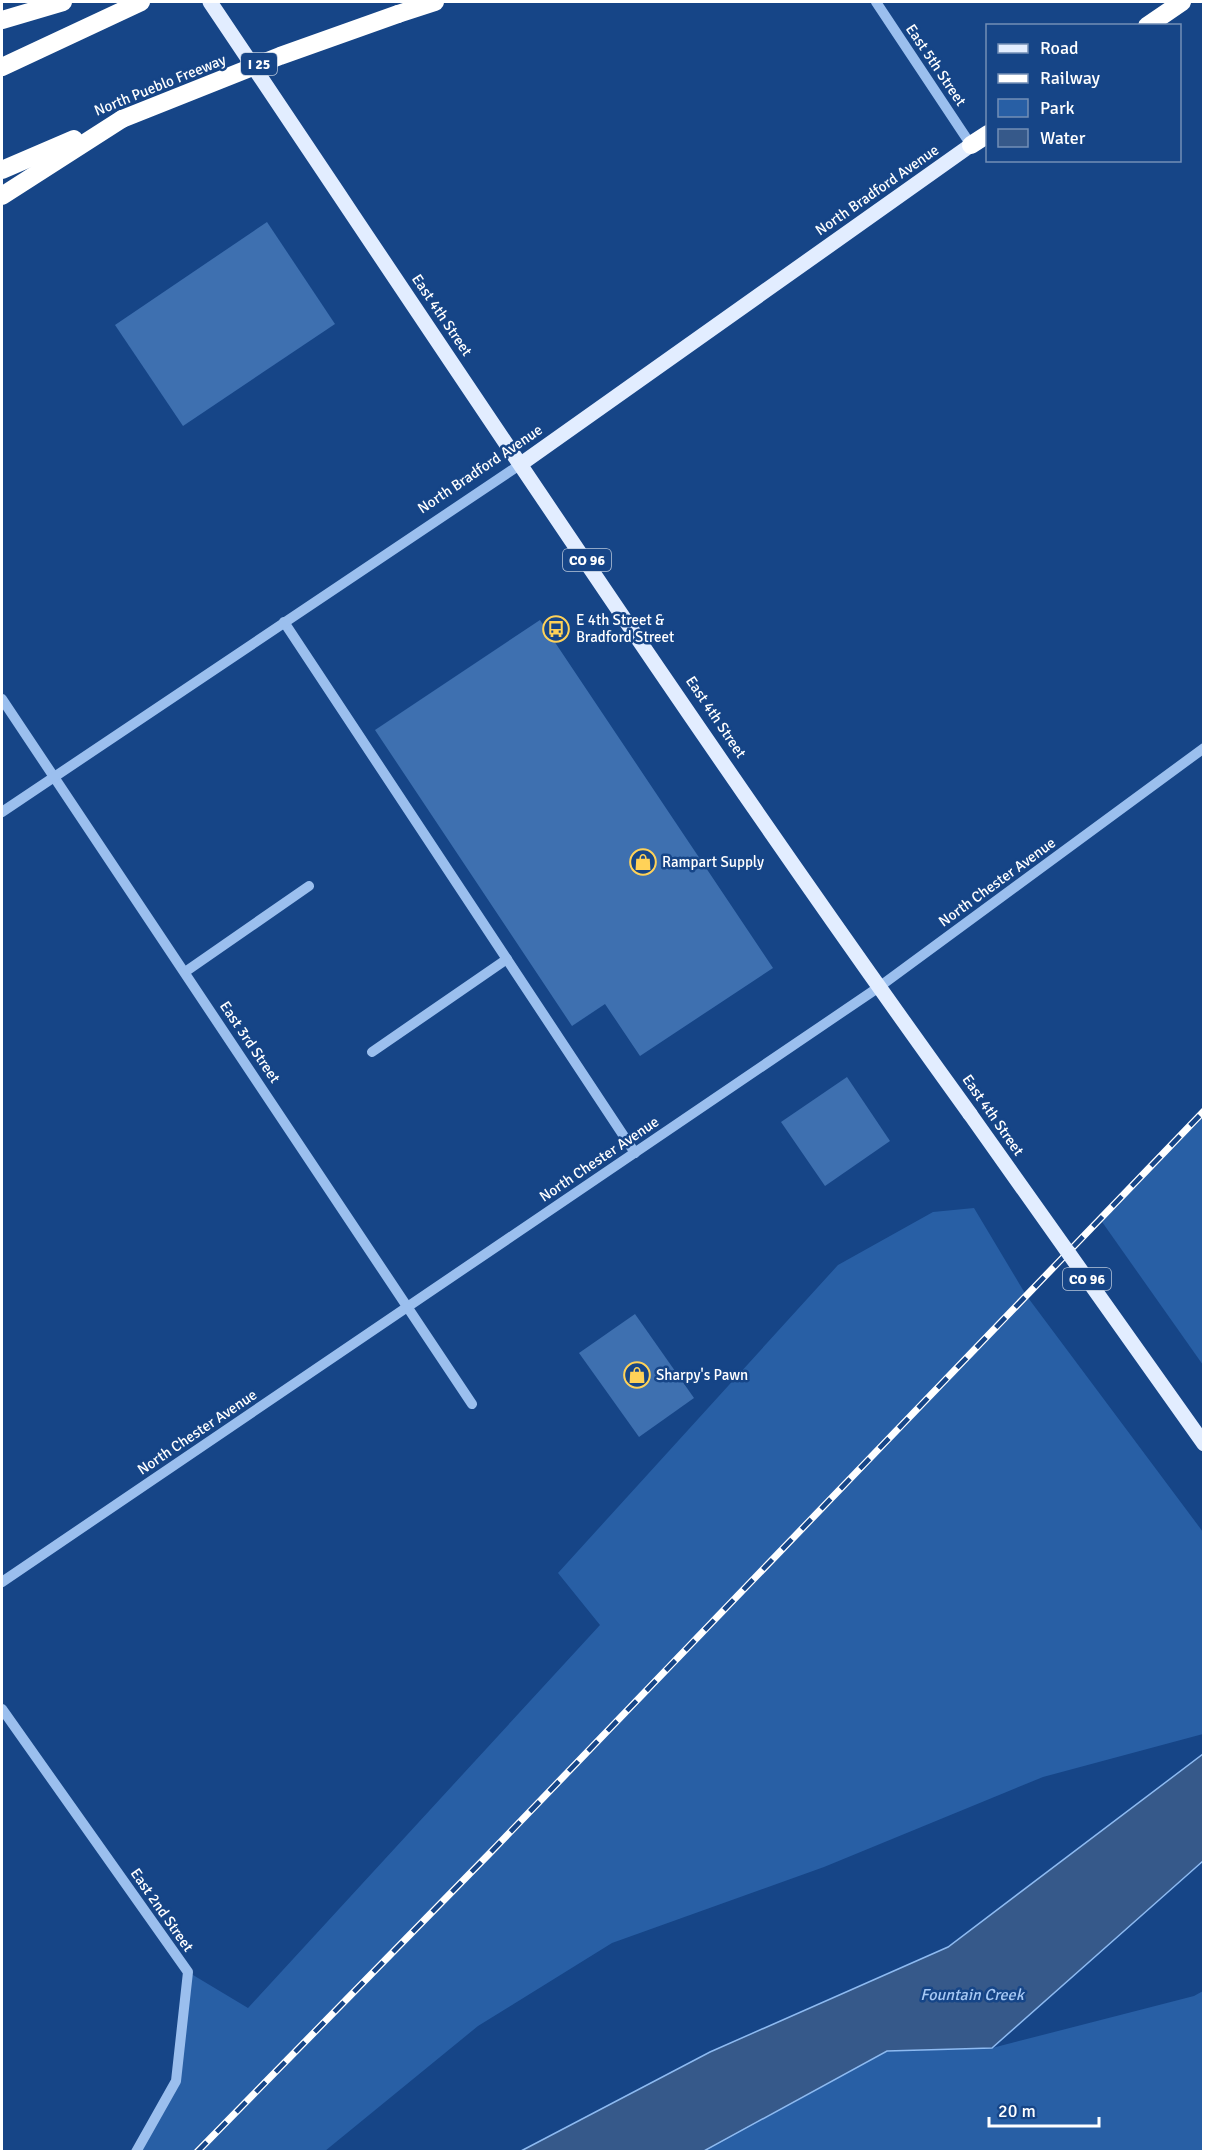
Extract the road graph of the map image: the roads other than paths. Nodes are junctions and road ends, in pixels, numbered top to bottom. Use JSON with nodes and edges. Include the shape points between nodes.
{"nodes":[{"id":1,"x":141,"y":2,"type":"edge"},
{"id":2,"x":210,"y":2,"type":"edge"},
{"id":3,"x":435,"y":2,"type":"edge"},
{"id":4,"x":876,"y":2,"type":"edge"},
{"id":5,"x":1182,"y":2,"type":"edge"},
{"id":6,"x":56,"y":4,"type":"edge"},
{"id":7,"x":2,"y":20,"type":"edge"},
{"id":8,"x":1150,"y":24,"type":"edge"},
{"id":9,"x":2,"y":67,"type":"edge"},
{"id":10,"x":122,"y":119,"type":"junction"},
{"id":11,"x":986,"y":135,"type":"edge"},
{"id":12,"x":971,"y":145,"type":"junction"},
{"id":13,"x":2,"y":170,"type":"edge"},
{"id":14,"x":2,"y":196,"type":"edge"},
{"id":15,"x":521,"y":464,"type":"junction"},
{"id":16,"x":284,"y":622,"type":"junction"},
{"id":17,"x":2,"y":699,"type":"edge"},
{"id":18,"x":1203,"y":748,"type":"edge"},
{"id":19,"x":52,"y":776,"type":"junction"},
{"id":20,"x":2,"y":812,"type":"edge"},
{"id":21,"x":309,"y":886,"type":"dead end"},
{"id":22,"x":507,"y":959,"type":"junction"},
{"id":23,"x":184,"y":972,"type":"junction"},
{"id":24,"x":879,"y":987,"type":"junction"},
{"id":25,"x":372,"y":1052,"type":"dead end"},
{"id":26,"x":635,"y":1153,"type":"junction"},
{"id":27,"x":409,"y":1307,"type":"junction"},
{"id":28,"x":472,"y":1404,"type":"dead end"},
{"id":29,"x":1203,"y":1444,"type":"edge"},
{"id":30,"x":2,"y":1581,"type":"edge"},
{"id":31,"x":2,"y":1709,"type":"edge"},
{"id":32,"x":136,"y":2151,"type":"edge"}],
"edges":[{"from":1,"to":9,"type":"highway"},
{"from":2,"to":15,"type":"main road","name":"East 4th Street","number":"CO 96"},
{"from":3,"to":10,"type":"highway","name":"North Pueblo Freeway","number":"I 25","bridge":true,"via":[[280,56]]},
{"from":4,"to":12,"type":"street","name":"East 5th Street"},
{"from":5,"to":8,"type":"highway"},
{"from":6,"to":7,"type":"highway"},
{"from":10,"to":13,"type":"highway","name":"North Pueblo Freeway","number":"I 25"},
{"from":10,"to":14,"type":"highway"},
{"from":11,"to":12,"type":"highway"},
{"from":12,"to":15,"type":"main road","name":"North Bradford Avenue"},
{"from":15,"to":16,"type":"street","name":"North Bradford Avenue"},
{"from":15,"to":24,"type":"main road","name":"East 4th Street","number":"CO 96"},
{"from":16,"to":19,"type":"street","name":"North Bradford Avenue"},
{"from":16,"to":22,"type":"street"},
{"from":17,"to":19,"type":"street","name":"East 3rd Street"},
{"from":18,"to":24,"type":"street","name":"North Chester Avenue"},
{"from":19,"to":20,"type":"street","name":"North Bradford Avenue"},
{"from":19,"to":23,"type":"street","name":"East 3rd Street"},
{"from":21,"to":23,"type":"street"},
{"from":22,"to":25,"type":"street"},
{"from":22,"to":26,"type":"street"},
{"from":23,"to":27,"type":"street","name":"East 3rd Street"},
{"from":24,"to":26,"type":"street","name":"North Chester Avenue"},
{"from":24,"to":29,"type":"main road","name":"East 4th Street","number":"CO 96","bridge":true},
{"from":26,"to":27,"type":"street","name":"North Chester Avenue"},
{"from":27,"to":28,"type":"street","name":"East 3rd Street"},
{"from":27,"to":30,"type":"street","name":"North Chester Avenue"},
{"from":31,"to":32,"type":"street","name":"East 2nd Street","via":[[188,1972],[176,2081]]}]}
